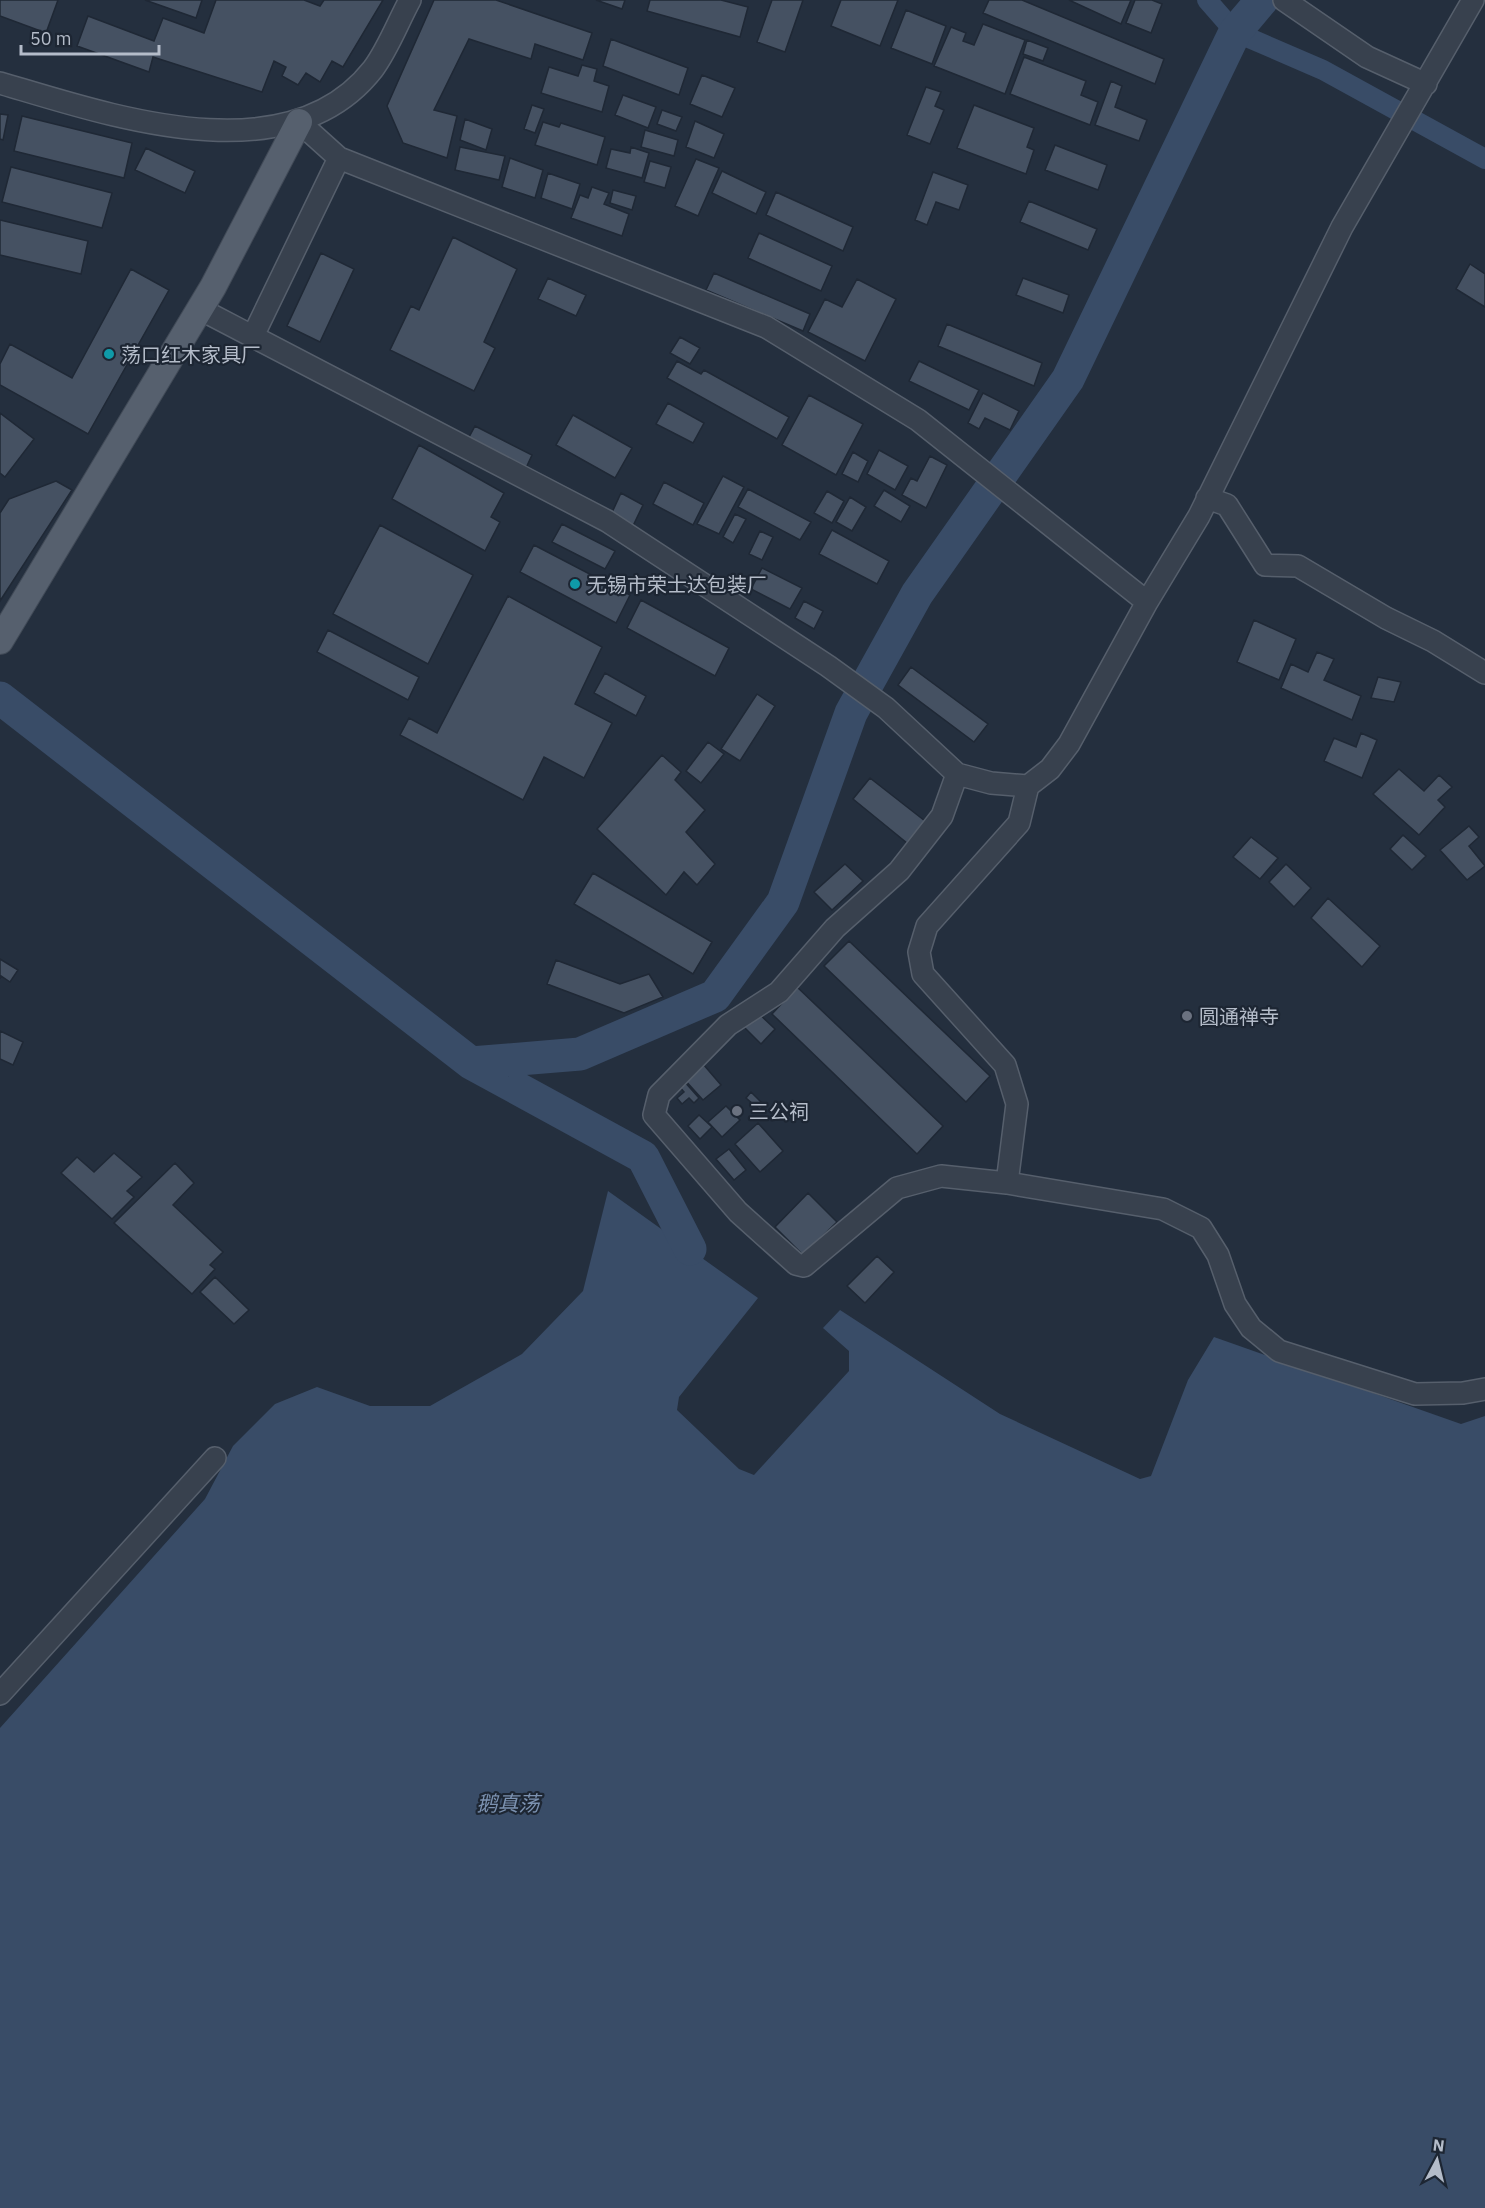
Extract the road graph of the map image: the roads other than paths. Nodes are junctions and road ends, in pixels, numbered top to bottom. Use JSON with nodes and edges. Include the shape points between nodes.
{"nodes":[{"id":1,"x":410,"y":0,"type":"edge"},
{"id":2,"x":1284,"y":0,"type":"edge"},
{"id":3,"x":1473,"y":0,"type":"edge"},
{"id":4,"x":0,"y":83,"type":"edge"},
{"id":5,"x":1426,"y":84,"type":"junction"},
{"id":6,"x":299,"y":122,"type":"junction"},
{"id":7,"x":339,"y":158,"type":"junction"},
{"id":8,"x":200,"y":309,"type":"junction"},
{"id":9,"x":253,"y":336,"type":"junction"},
{"id":10,"x":1208,"y":498,"type":"junction"},
{"id":11,"x":1147,"y":602,"type":"junction"},
{"id":12,"x":0,"y":641,"type":"edge"},
{"id":13,"x":1485,"y":673,"type":"edge"},
{"id":14,"x":957,"y":774,"type":"junction"},
{"id":15,"x":1028,"y":786,"type":"junction"},
{"id":16,"x":1007,"y":1183,"type":"junction"},
{"id":17,"x":1485,"y":1389,"type":"edge"},
{"id":18,"x":214,"y":1458,"type":"dead end"},
{"id":19,"x":0,"y":1694,"type":"edge"}],
"edges":[{"from":1,"to":6,"type":"street","via":[[374,68],[346,96]]},
{"from":2,"to":5,"type":"street","via":[[1367,57]]},
{"from":3,"to":5,"type":"street"},
{"from":4,"to":6,"type":"street","via":[[110,115],[176,126],[253,131]]},
{"from":5,"to":10,"type":"street","via":[[1342,227]]},
{"from":6,"to":7,"type":"street"},
{"from":6,"to":8,"type":"main road"},
{"from":7,"to":9,"type":"street"},
{"from":7,"to":11,"type":"street","via":[[766,327],[918,420]]},
{"from":8,"to":9,"type":"street"},
{"from":8,"to":12,"type":"main road"},
{"from":9,"to":14,"type":"street","via":[[607,521],[828,666],[886,708]]},
{"from":10,"to":11,"type":"street"},
{"from":10,"to":13,"type":"street","via":[[1227,505],[1265,565],[1298,566]]},
{"from":11,"to":15,"type":"street","via":[[1069,744],[1050,770]]},
{"from":14,"to":15,"type":"street","via":[[992,783]]},
{"from":14,"to":16,"type":"street","via":[[942,816],[899,871],[835,928],[779,992],[728,1025],[659,1095],[654,1115],[738,1212],[796,1264],[804,1266],[897,1188],[941,1176]]},
{"from":15,"to":16,"type":"street","via":[[1019,823],[927,926],[919,952],[923,974],[1005,1065],[1017,1104]]},
{"from":16,"to":17,"type":"street","via":[[1164,1209],[1201,1228],[1218,1255],[1235,1304],[1251,1328],[1279,1351],[1415,1394]]},
{"from":18,"to":19,"type":"street"}]}
